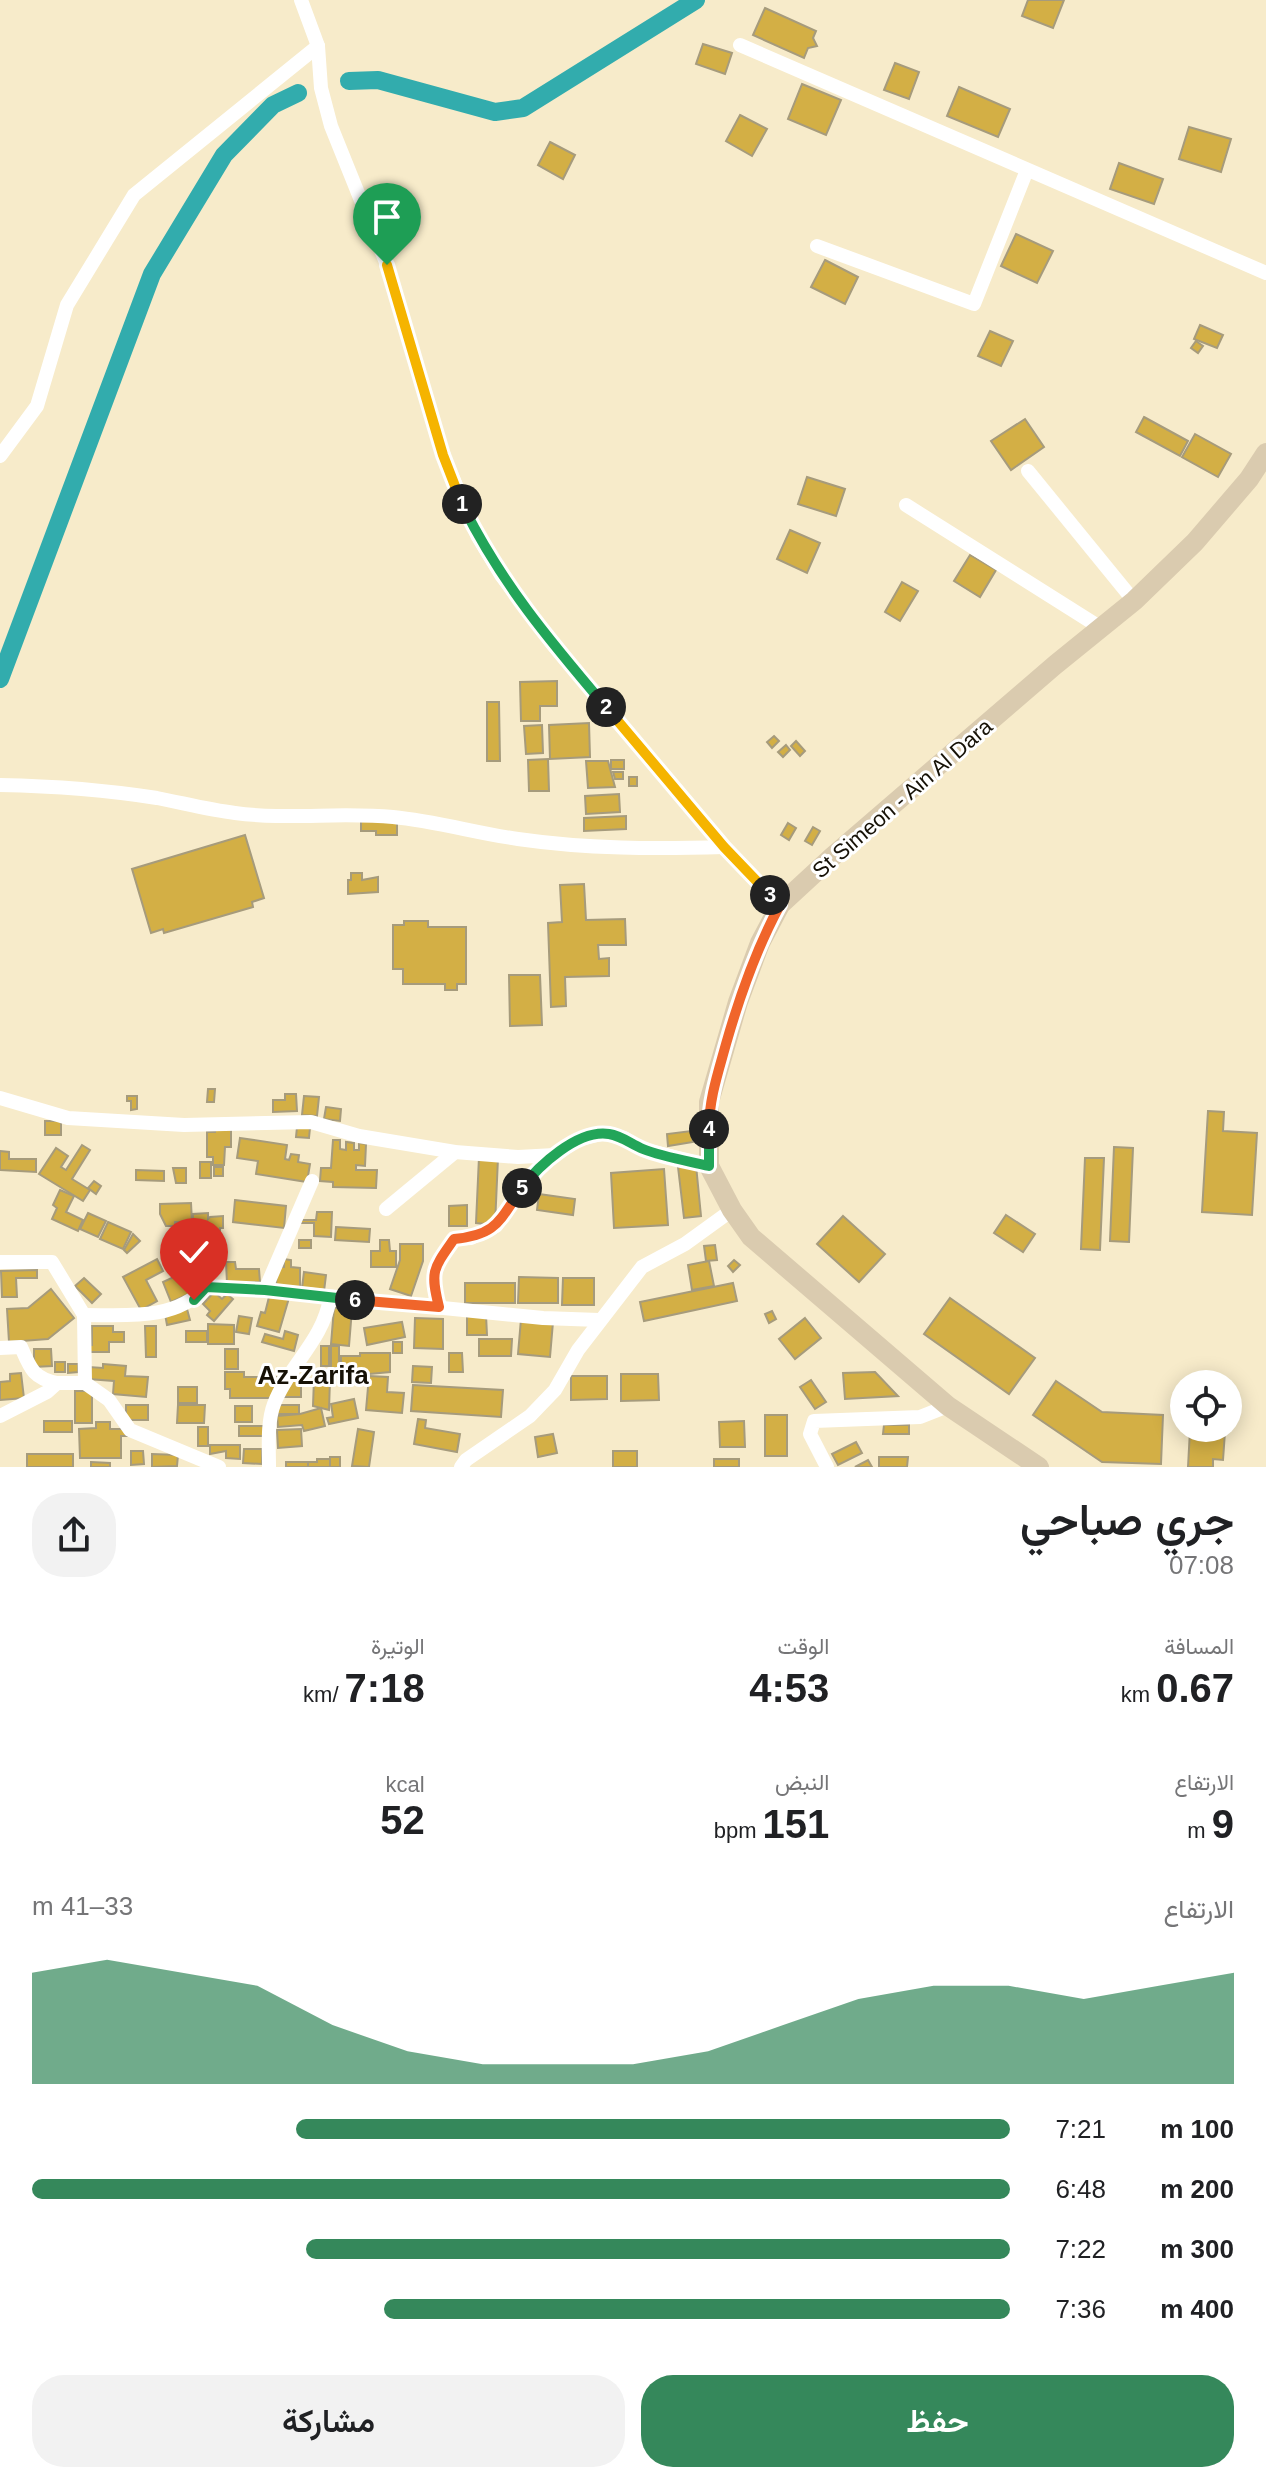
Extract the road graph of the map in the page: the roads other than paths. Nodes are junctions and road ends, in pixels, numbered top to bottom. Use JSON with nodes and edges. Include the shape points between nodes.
{"nodes":[{"id":1,"x":301,"y":0,"type":"edge"},
{"id":2,"x":740,"y":45,"type":"dead end"},
{"id":3,"x":318,"y":46,"type":"junction"},
{"id":4,"x":1027,"y":170,"type":"junction"},
{"id":5,"x":817,"y":246,"type":"dead end"},
{"id":6,"x":1266,"y":273,"type":"edge"},
{"id":7,"x":1266,"y":453,"type":"edge"},
{"id":8,"x":0,"y":456,"type":"edge"},
{"id":9,"x":1028,"y":471,"type":"dead end"},
{"id":10,"x":906,"y":505,"type":"dead end"},
{"id":11,"x":1134,"y":601,"type":"junction"},
{"id":12,"x":1101,"y":628,"type":"junction"},
{"id":13,"x":0,"y":785,"type":"edge"},
{"id":14,"x":724,"y":847,"type":"junction"},
{"id":15,"x":780,"y":905,"type":"junction"},
{"id":16,"x":0,"y":1098,"type":"edge"},
{"id":17,"x":455,"y":1152,"type":"junction"},
{"id":18,"x":555,"y":1155,"type":"junction"},
{"id":19,"x":709,"y":1166,"type":"junction"},
{"id":20,"x":312,"y":1181,"type":"dead end"},
{"id":21,"x":386,"y":1209,"type":"dead end"},
{"id":22,"x":732,"y":1210,"type":"junction"},
{"id":23,"x":0,"y":1262,"type":"edge"},
{"id":24,"x":265,"y":1290,"type":"junction"},
{"id":25,"x":330,"y":1298,"type":"junction"},
{"id":26,"x":439,"y":1307,"type":"junction"},
{"id":27,"x":84,"y":1315,"type":"junction"},
{"id":28,"x":599,"y":1320,"type":"junction"},
{"id":29,"x":0,"y":1348,"type":"edge"},
{"id":30,"x":57,"y":1383,"type":"junction"},
{"id":31,"x":85,"y":1383,"type":"junction"},
{"id":32,"x":948,"y":1406,"type":"junction"},
{"id":33,"x":0,"y":1416,"type":"edge"},
{"id":34,"x":219,"y":1467,"type":"edge"},
{"id":35,"x":269,"y":1467,"type":"edge"},
{"id":36,"x":461,"y":1467,"type":"edge"},
{"id":37,"x":827,"y":1467,"type":"edge"},
{"id":38,"x":1039,"y":1467,"type":"edge"}],
"edges":[{"from":1,"to":3,"type":"street"},
{"from":2,"to":4,"type":"street"},
{"from":3,"to":8,"type":"street","via":[[134,195],[67,305],[37,406]]},
{"from":3,"to":14,"type":"street","via":[[331,126],[387,265],[443,455],[478,537],[526,612]]},
{"from":4,"to":5,"type":"street","via":[[974,304]]},
{"from":4,"to":6,"type":"street"},
{"from":7,"to":11,"type":"main road","name":"St Simeon - Ain Al Dara","via":[[1195,542]]},
{"from":9,"to":11,"type":"street"},
{"from":10,"to":12,"type":"street"},
{"from":11,"to":12,"type":"main road","name":"St Simeon - Ain Al Dara"},
{"from":12,"to":15,"type":"main road","name":"St Simeon - Ain Al Dara"},
{"from":13,"to":14,"type":"street","via":[[155,798],[268,817],[392,817],[516,839],[616,849]]},
{"from":14,"to":15,"type":"street"},
{"from":15,"to":19,"type":"main road","name":"St Simeon - Ain Al Dara","via":[[738,1002],[709,1102]]},
{"from":16,"to":17,"type":"street","via":[[68,1118],[184,1125],[311,1122]]},
{"from":17,"to":18,"type":"street"},
{"from":17,"to":21,"type":"street"},
{"from":18,"to":19,"type":"street","via":[[577,1140],[605,1133],[642,1149]]},
{"from":18,"to":26,"type":"street","via":[[525,1184],[496,1226],[471,1238],[454,1239],[432,1279]]},
{"from":19,"to":22,"type":"main road","name":"St Simeon - Ain Al Dara"},
{"from":20,"to":24,"type":"street"},
{"from":22,"to":28,"type":"street","via":[[642,1267]]},
{"from":22,"to":32,"type":"main road","name":"St Simeon - Ain Al Dara","via":[[751,1237]]},
{"from":23,"to":27,"type":"street","via":[[52,1262]]},
{"from":24,"to":25,"type":"street"},
{"from":24,"to":27,"type":"street","via":[[206,1287],[194,1300],[154,1314]]},
{"from":25,"to":26,"type":"street"},
{"from":25,"to":35,"type":"street","via":[[327,1320],[272,1407]]},
{"from":26,"to":28,"type":"street"},
{"from":27,"to":31,"type":"street"},
{"from":28,"to":36,"type":"street","via":[[555,1390],[530,1416]]},
{"from":29,"to":30,"type":"street","via":[[21,1347],[36,1375]]},
{"from":30,"to":31,"type":"street"},
{"from":30,"to":33,"type":"street"},
{"from":31,"to":34,"type":"street","via":[[109,1400],[130,1430]]},
{"from":32,"to":37,"type":"street","via":[[920,1417],[814,1421],[810,1434]]},
{"from":32,"to":38,"type":"main road","name":"St Simeon - Ain Al Dara"}]}
